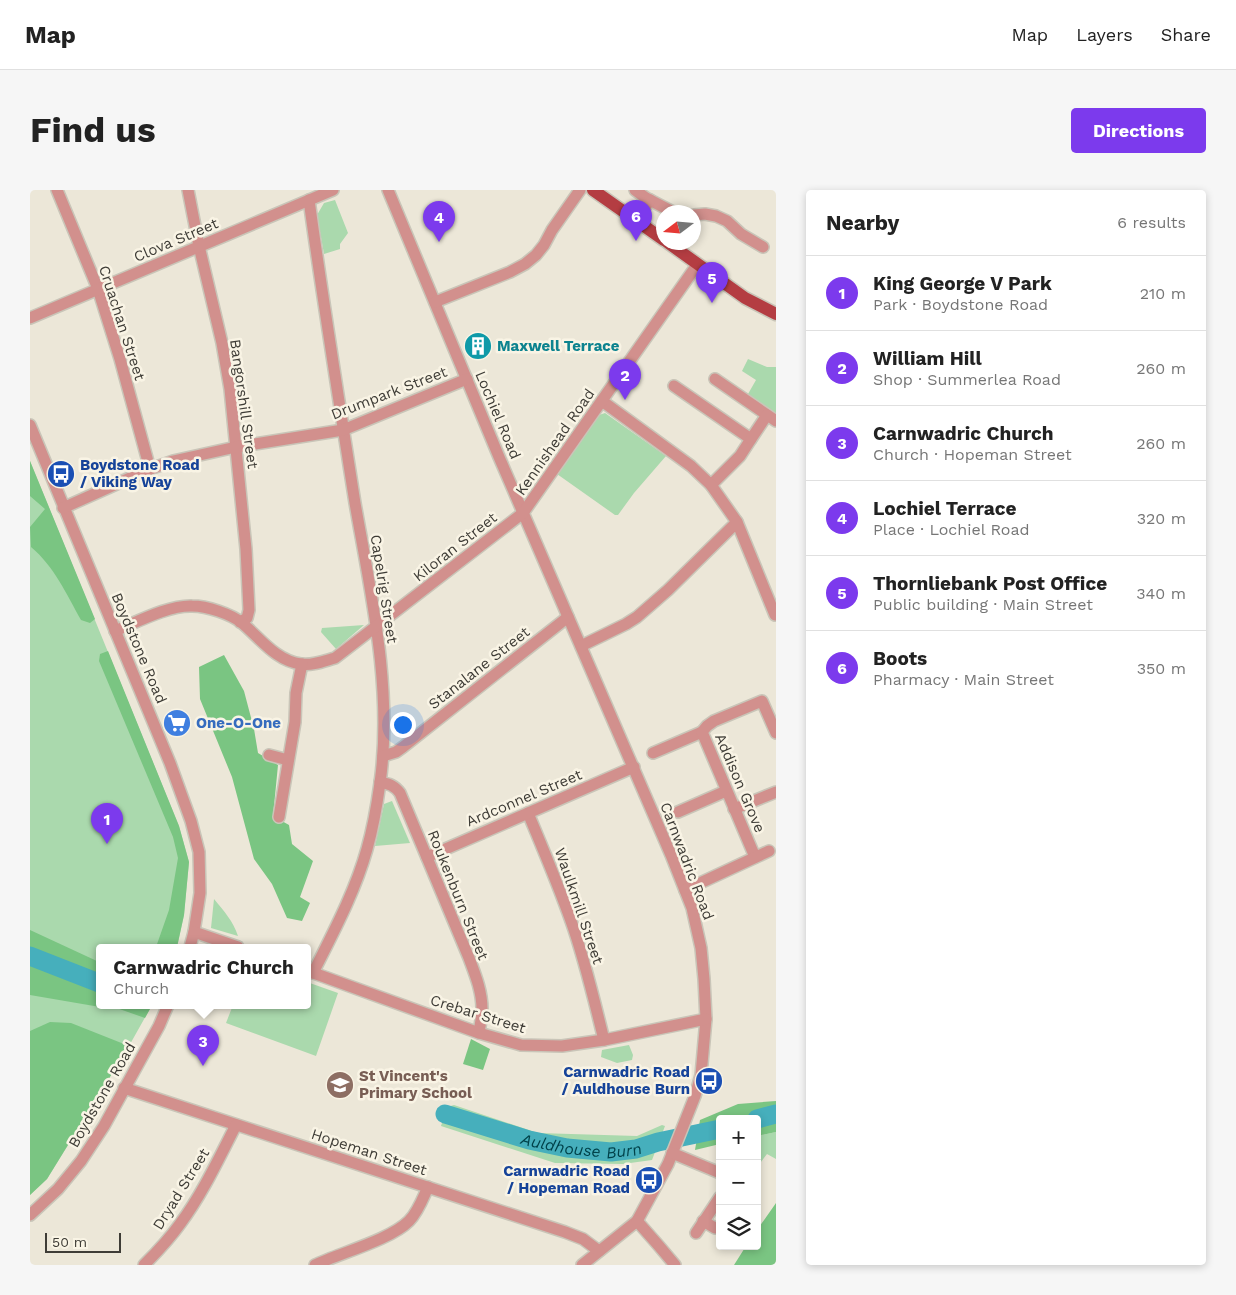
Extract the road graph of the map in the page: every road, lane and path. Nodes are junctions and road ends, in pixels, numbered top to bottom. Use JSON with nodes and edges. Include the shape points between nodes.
{"nodes":[{"id":1,"x":57,"y":190,"type":"edge"},
{"id":2,"x":188,"y":190,"type":"edge"},
{"id":3,"x":333,"y":190,"type":"edge"},
{"id":4,"x":388,"y":190,"type":"edge"},
{"id":5,"x":580,"y":190,"type":"edge"},
{"id":6,"x":593,"y":190,"type":"edge"},
{"id":7,"x":635,"y":190,"type":"edge"},
{"id":8,"x":309,"y":200,"type":"junction"},
{"id":9,"x":650,"y":200,"type":"junction"},
{"id":10,"x":659,"y":205,"type":"edge"},
{"id":11,"x":701,"y":214,"type":"edge"},
{"id":12,"x":636,"y":220,"type":"junction"},
{"id":13,"x":656,"y":234,"type":"edge"},
{"id":14,"x":199,"y":246,"type":"junction"},
{"id":15,"x":762,"y":247,"type":"dead end"},
{"id":16,"x":677,"y":250,"type":"edge"},
{"id":17,"x":697,"y":265,"type":"junction"},
{"id":18,"x":98,"y":289,"type":"junction"},
{"id":19,"x":435,"y":302,"type":"junction"},
{"id":20,"x":776,"y":314,"type":"edge"},
{"id":21,"x":30,"y":318,"type":"edge"},
{"id":22,"x":467,"y":379,"type":"junction"},
{"id":23,"x":715,"y":379,"type":"dead end"},
{"id":24,"x":674,"y":386,"type":"dead end"},
{"id":25,"x":602,"y":401,"type":"junction"},
{"id":26,"x":772,"y":418,"type":"edge"},
{"id":27,"x":343,"y":430,"type":"junction"},
{"id":28,"x":31,"y":431,"type":"edge"},
{"id":29,"x":751,"y":439,"type":"junction"},
{"id":30,"x":236,"y":447,"type":"junction"},
{"id":31,"x":150,"y":469,"type":"junction"},
{"id":32,"x":711,"y":485,"type":"junction"},
{"id":33,"x":64,"y":508,"type":"junction"},
{"id":34,"x":524,"y":513,"type":"junction"},
{"id":35,"x":737,"y":522,"type":"junction"},
{"id":36,"x":775,"y":616,"type":"edge"},
{"id":37,"x":568,"y":617,"type":"junction"},
{"id":38,"x":240,"y":622,"type":"junction"},
{"id":39,"x":376,"y":627,"type":"junction"},
{"id":40,"x":115,"y":631,"type":"junction"},
{"id":41,"x":581,"y":646,"type":"junction"},
{"id":42,"x":302,"y":664,"type":"junction"},
{"id":43,"x":702,"y":732,"type":"junction"},
{"id":44,"x":776,"y":732,"type":"edge"},
{"id":45,"x":653,"y":753,"type":"dead end"},
{"id":46,"x":269,"y":755,"type":"dead end"},
{"id":47,"x":383,"y":756,"type":"junction"},
{"id":48,"x":288,"y":760,"type":"junction"},
{"id":49,"x":634,"y":767,"type":"junction"},
{"id":50,"x":380,"y":782,"type":"junction"},
{"id":51,"x":726,"y":791,"type":"junction"},
{"id":52,"x":776,"y":792,"type":"edge"},
{"id":53,"x":734,"y":809,"type":"junction"},
{"id":54,"x":678,"y":812,"type":"dead end"},
{"id":55,"x":528,"y":813,"type":"junction"},
{"id":56,"x":279,"y":817,"type":"dead end"},
{"id":57,"x":769,"y":851,"type":"dead end"},
{"id":58,"x":426,"y":857,"type":"junction"},
{"id":59,"x":754,"y":857,"type":"junction"},
{"id":60,"x":685,"y":890,"type":"junction"},
{"id":61,"x":194,"y":932,"type":"junction"},
{"id":62,"x":191,"y":944,"type":"edge"},
{"id":63,"x":229,"y":944,"type":"edge"},
{"id":64,"x":311,"y":970,"type":"edge"},
{"id":65,"x":311,"y":972,"type":"edge"},
{"id":66,"x":166,"y":1009,"type":"edge"},
{"id":67,"x":706,"y":1019,"type":"junction"},
{"id":68,"x":479,"y":1033,"type":"junction"},
{"id":69,"x":604,"y":1040,"type":"junction"},
{"id":70,"x":124,"y":1088,"type":"junction"},
{"id":71,"x":236,"y":1125,"type":"junction"},
{"id":72,"x":672,"y":1152,"type":"junction"},
{"id":73,"x":716,"y":1171,"type":"edge"},
{"id":74,"x":428,"y":1187,"type":"junction"},
{"id":75,"x":716,"y":1203,"type":"edge"},
{"id":76,"x":30,"y":1215,"type":"edge"},
{"id":77,"x":637,"y":1221,"type":"junction"},
{"id":78,"x":703,"y":1221,"type":"junction"},
{"id":79,"x":715,"y":1228,"type":"dead end"},
{"id":80,"x":696,"y":1233,"type":"dead end"},
{"id":81,"x":599,"y":1251,"type":"junction"},
{"id":82,"x":320,"y":1264,"type":"edge"},
{"id":83,"x":144,"y":1265,"type":"edge"},
{"id":84,"x":582,"y":1265,"type":"edge"},
{"id":85,"x":675,"y":1265,"type":"edge"}],
"edges":[{"from":1,"to":18,"type":"street","name":"Cruachan Street"},
{"from":2,"to":14,"type":"street","name":"Bangorshill Street"},
{"from":3,"to":8,"type":"street","name":"Clova Street"},
{"from":4,"to":19,"type":"street","name":"Lochiel Road"},
{"from":5,"to":19,"type":"street","via":[[544,245],[525,264]]},
{"from":6,"to":12,"type":"main road"},
{"from":7,"to":9,"type":"street"},
{"from":8,"to":14,"type":"street","name":"Clova Street"},
{"from":8,"to":27,"type":"street","name":"Capelrig Street"},
{"from":9,"to":10,"type":"street"},
{"from":9,"to":12,"type":"street"},
{"from":11,"to":15,"type":"street","via":[[727,221]]},
{"from":12,"to":13,"type":"main road"},
{"from":14,"to":18,"type":"street","name":"Clova Street"},
{"from":14,"to":30,"type":"street","name":"Bangorshill Street","via":[[222,343]]},
{"from":16,"to":17,"type":"main road"},
{"from":17,"to":20,"type":"main road"},
{"from":17,"to":25,"type":"street","name":"Kennishead Road"},
{"from":18,"to":21,"type":"street","name":"Clova Street"},
{"from":18,"to":31,"type":"street","name":"Cruachan Street"},
{"from":19,"to":22,"type":"street","name":"Lochiel Road"},
{"from":22,"to":27,"type":"street","name":"Drumpark Street"},
{"from":22,"to":34,"type":"street","name":"Lochiel Road"},
{"from":23,"to":26,"type":"street"},
{"from":24,"to":29,"type":"street"},
{"from":25,"to":32,"type":"street","via":[[692,466]]},
{"from":25,"to":34,"type":"street","name":"Kennishead Road"},
{"from":26,"to":29,"type":"street"},
{"from":27,"to":30,"type":"street","name":"Drumpark Street"},
{"from":27,"to":39,"type":"street","name":"Capelrig Street"},
{"from":28,"to":33,"type":"street","name":"Boydstone Road"},
{"from":29,"to":32,"type":"street","via":[[740,456]]},
{"from":30,"to":31,"type":"street","name":"Drumpark Street"},
{"from":30,"to":38,"type":"street","name":"Bangorshill Street","via":[[249,610]]},
{"from":31,"to":33,"type":"street","name":"Drumpark Street"},
{"from":32,"to":35,"type":"street"},
{"from":33,"to":40,"type":"street","name":"Boydstone Road"},
{"from":34,"to":37,"type":"street","name":"Carnwadric Road"},
{"from":34,"to":39,"type":"street","name":"Kiloran Street"},
{"from":35,"to":36,"type":"street"},
{"from":35,"to":41,"type":"street","via":[[637,617]]},
{"from":37,"to":41,"type":"street","name":"Carnwadric Road"},
{"from":37,"to":47,"type":"street","name":"Stanalane Street","via":[[403,747]]},
{"from":38,"to":40,"type":"street","name":"Kiloran Street","via":[[223,613],[192,606],[173,608]]},
{"from":38,"to":42,"type":"street","name":"Kiloran Street","via":[[279,656]]},
{"from":39,"to":42,"type":"street","name":"Kiloran Street","via":[[335,658]]},
{"from":39,"to":47,"type":"street","name":"Capelrig Street","via":[[384,704]]},
{"from":40,"to":61,"type":"street","name":"Boydstone Road","via":[[191,821],[199,852],[200,893]]},
{"from":41,"to":49,"type":"street","name":"Carnwadric Road"},
{"from":42,"to":48,"type":"street"},
{"from":43,"to":44,"type":"street","name":"Addison Grove","via":[[714,721],[762,701]]},
{"from":43,"to":45,"type":"street"},
{"from":43,"to":51,"type":"street","name":"Addison Grove"},
{"from":46,"to":48,"type":"street"},
{"from":47,"to":50,"type":"street","name":"Capelrig Street"},
{"from":48,"to":56,"type":"street"},
{"from":49,"to":55,"type":"street","name":"Ardconnel Street"},
{"from":49,"to":60,"type":"street","name":"Carnwadric Road"},
{"from":50,"to":58,"type":"street","name":"Roukenburn Street","via":[[390,784],[400,793]]},
{"from":50,"to":64,"type":"street","name":"Capelrig Street","via":[[368,847],[355,886]]},
{"from":51,"to":53,"type":"street","name":"Addison Grove"},
{"from":51,"to":54,"type":"street"},
{"from":52,"to":53,"type":"street"},
{"from":53,"to":59,"type":"street","name":"Addison Grove"},
{"from":55,"to":58,"type":"street","name":"Ardconnel Street"},
{"from":55,"to":69,"type":"street","name":"Waulkmill Street","via":[[572,922]]},
{"from":57,"to":59,"type":"street"},
{"from":58,"to":68,"type":"street","name":"Roukenburn Street","via":[[478,981],[482,1010]]},
{"from":59,"to":60,"type":"street"},
{"from":60,"to":67,"type":"street","name":"Carnwadric Road","via":[[701,948]]},
{"from":61,"to":62,"type":"street","name":"Boydstone Road"},
{"from":61,"to":63,"type":"street"},
{"from":65,"to":68,"type":"street","name":"Crebar Street"},
{"from":66,"to":70,"type":"street","name":"Boydstone Road"},
{"from":67,"to":69,"type":"street","name":"Crebar Street"},
{"from":67,"to":72,"type":"street","name":"Carnwadric Road","via":[[695,1096]]},
{"from":68,"to":69,"type":"street","name":"Crebar Street","via":[[527,1046],[562,1046]]},
{"from":70,"to":71,"type":"street","name":"Hopeman Street"},
{"from":70,"to":76,"type":"street","name":"Boydstone Road","via":[[81,1161],[58,1190]]},
{"from":71,"to":74,"type":"street","name":"Hopeman Street"},
{"from":71,"to":83,"type":"street","name":"Dryad Street","via":[[182,1222]]},
{"from":72,"to":73,"type":"street"},
{"from":72,"to":77,"type":"street","name":"Carnwadric Road"},
{"from":74,"to":81,"type":"street","name":"Hopeman Street","via":[[574,1235]]},
{"from":74,"to":82,"type":"street","via":[[410,1220],[400,1228]]},
{"from":75,"to":78,"type":"street"},
{"from":77,"to":81,"type":"street","name":"Carnwadric Road"},
{"from":77,"to":85,"type":"street"},
{"from":78,"to":79,"type":"street"},
{"from":78,"to":80,"type":"street"},
{"from":81,"to":84,"type":"street","name":"Carnwadric Road"}]}
